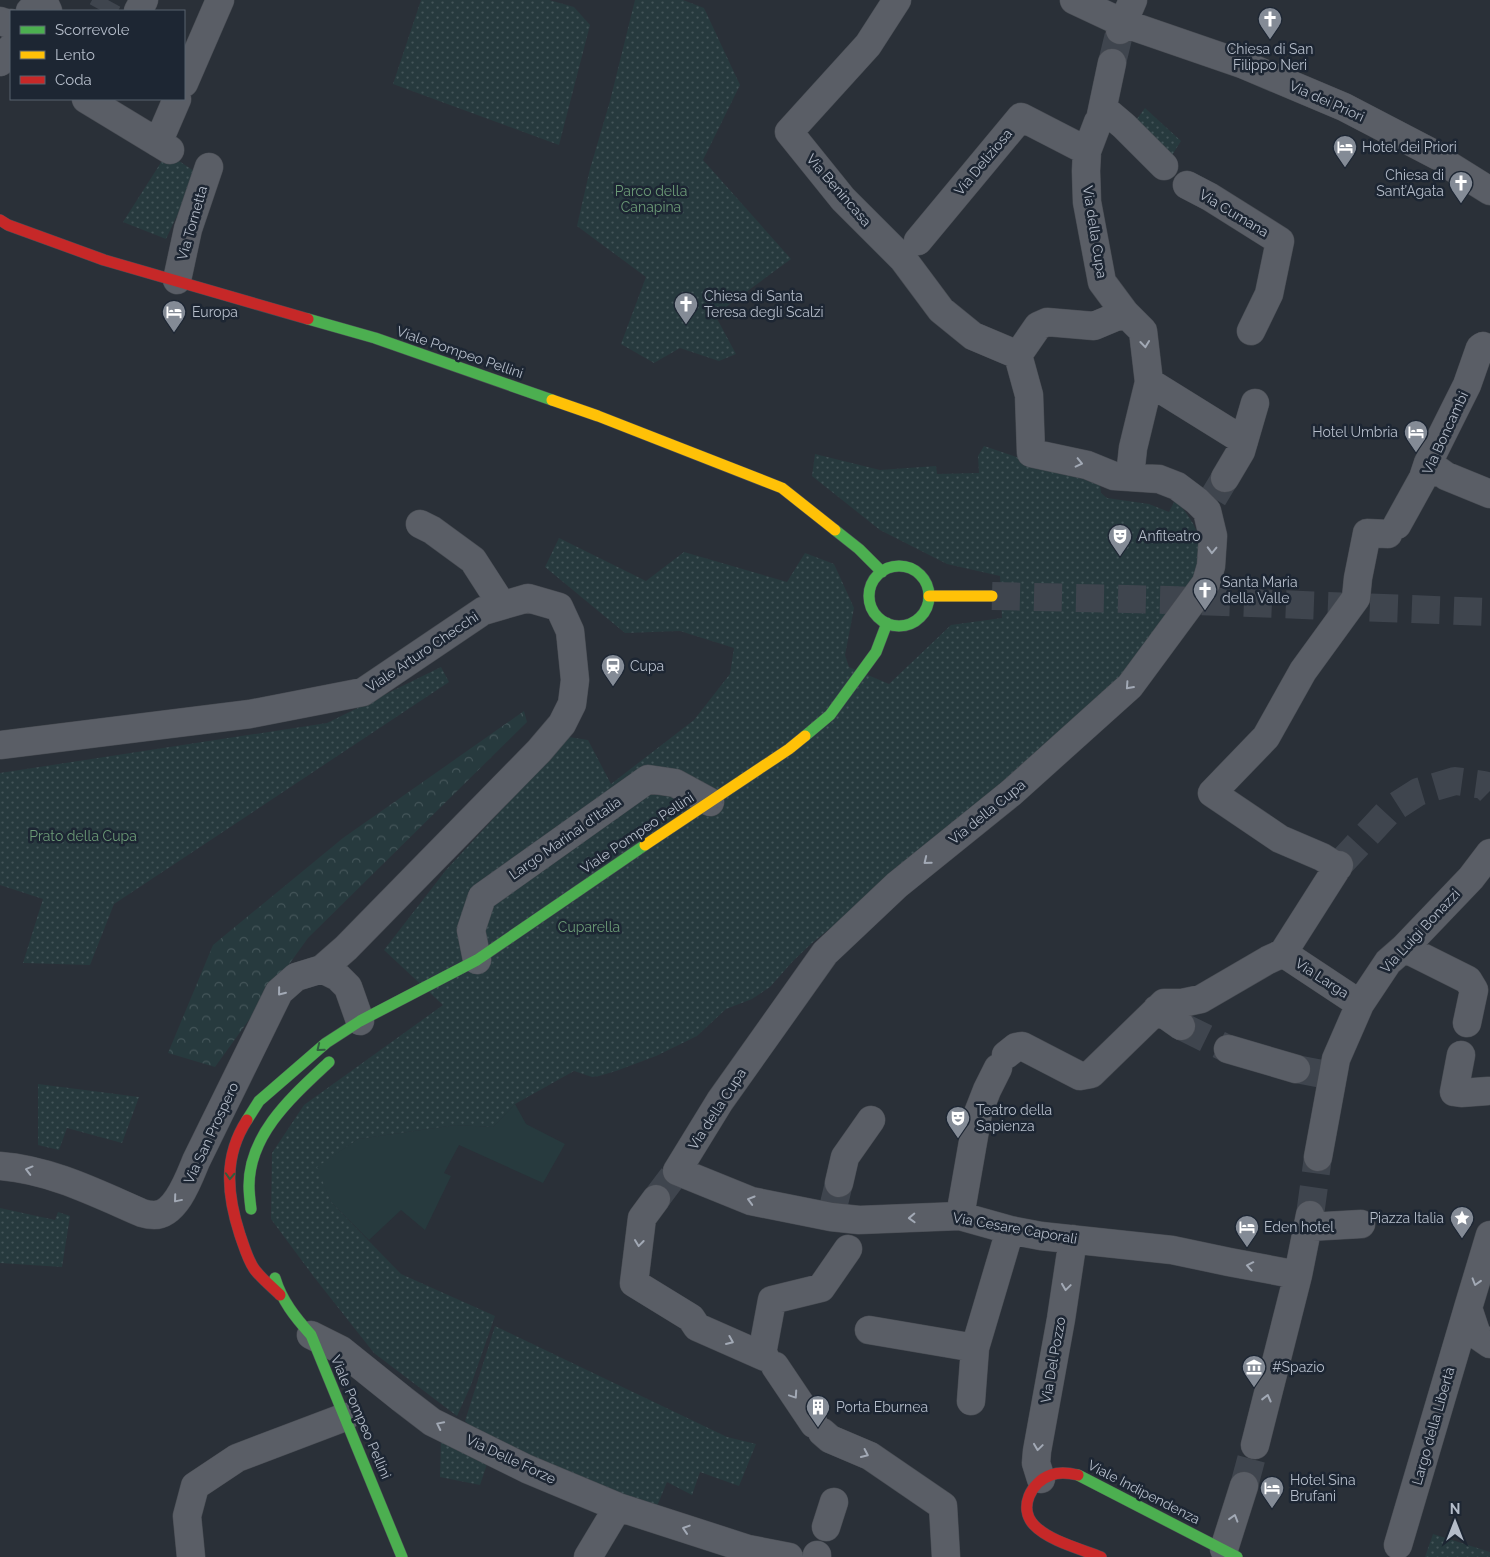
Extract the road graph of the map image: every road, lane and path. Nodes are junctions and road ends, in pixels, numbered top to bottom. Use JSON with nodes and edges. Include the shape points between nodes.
{"nodes":[{"id":1,"x":220,"y":0,"type":"edge"},
{"id":2,"x":897,"y":0,"type":"edge"},
{"id":3,"x":1074,"y":0,"type":"edge"},
{"id":4,"x":1125,"y":18,"type":"edge"},
{"id":5,"x":10,"y":49,"type":"edge"},
{"id":6,"x":0,"y":62,"type":"edge"},
{"id":7,"x":1112,"y":63,"type":"tunnel mouth"},
{"id":8,"x":185,"y":81,"type":"edge"},
{"id":9,"x":90,"y":100,"type":"edge"},
{"id":10,"x":177,"y":100,"type":"edge"},
{"id":11,"x":1101,"y":115,"type":"junction"},
{"id":12,"x":1087,"y":151,"type":"junction"},
{"id":13,"x":1164,"y":166,"type":"dead end"},
{"id":14,"x":209,"y":167,"type":"dead end"},
{"id":15,"x":1187,"y":186,"type":"dead end"},
{"id":16,"x":1490,"y":191,"type":"edge"},
{"id":17,"x":0,"y":220,"type":"edge"},
{"id":18,"x":910,"y":251,"type":"junction"},
{"id":19,"x":177,"y":280,"type":"junction"},
{"id":20,"x":1125,"y":314,"type":"junction"},
{"id":21,"x":1251,"y":330,"type":"dead end"},
{"id":22,"x":1490,"y":349,"type":"edge"},
{"id":23,"x":1019,"y":357,"type":"junction"},
{"id":24,"x":1149,"y":382,"type":"junction"},
{"id":25,"x":1255,"y":403,"type":"dead end"},
{"id":26,"x":1244,"y":442,"type":"junction"},
{"id":27,"x":1428,"y":463,"type":"junction"},
{"id":28,"x":1130,"y":476,"type":"junction"},
{"id":29,"x":1490,"y":494,"type":"edge"},
{"id":30,"x":1219,"y":500,"type":"junction"},
{"id":31,"x":420,"y":524,"type":"dead end"},
{"id":32,"x":882,"y":572,"type":"junction"},
{"id":33,"x":929,"y":596,"type":"junction"},
{"id":34,"x":992,"y":596,"type":"tunnel mouth"},
{"id":35,"x":502,"y":605,"type":"junction"},
{"id":36,"x":887,"y":623,"type":"junction"},
{"id":37,"x":0,"y":745,"type":"edge"},
{"id":38,"x":710,"y":802,"type":"junction"},
{"id":39,"x":1490,"y":853,"type":"edge"},
{"id":40,"x":1404,"y":948,"type":"junction"},
{"id":41,"x":1283,"y":953,"type":"junction"},
{"id":42,"x":477,"y":960,"type":"junction"},
{"id":43,"x":322,"y":969,"type":"junction"},
{"id":44,"x":1360,"y":1004,"type":"junction"},
{"id":45,"x":1158,"y":1009,"type":"junction"},
{"id":46,"x":360,"y":1021,"type":"junction"},
{"id":47,"x":1467,"y":1023,"type":"dead end"},
{"id":48,"x":1181,"y":1026,"type":"tunnel mouth"},
{"id":49,"x":1228,"y":1049,"type":"tunnel mouth"},
{"id":50,"x":1461,"y":1055,"type":"dead end"},
{"id":51,"x":1296,"y":1069,"type":"tunnel mouth"},
{"id":52,"x":1488,"y":1091,"type":"dead end"},
{"id":53,"x":871,"y":1120,"type":"dead end"},
{"id":54,"x":1318,"y":1157,"type":"tunnel mouth"},
{"id":55,"x":0,"y":1166,"type":"edge"},
{"id":56,"x":677,"y":1171,"type":"joint"},
{"id":57,"x":839,"y":1183,"type":"tunnel mouth"},
{"id":58,"x":656,"y":1199,"type":"tunnel mouth"},
{"id":59,"x":960,"y":1216,"type":"junction"},
{"id":60,"x":255,"y":1222,"type":"dead end"},
{"id":61,"x":1361,"y":1224,"type":"dead end"},
{"id":62,"x":1010,"y":1230,"type":"junction"},
{"id":63,"x":1490,"y":1235,"type":"edge"},
{"id":64,"x":852,"y":1238,"type":"junction"},
{"id":65,"x":1073,"y":1239,"type":"junction"},
{"id":66,"x":273,"y":1270,"type":"dead end"},
{"id":67,"x":1298,"y":1275,"type":"junction"},
{"id":68,"x":280,"y":1295,"type":"junction"},
{"id":69,"x":1468,"y":1308,"type":"junction"},
{"id":70,"x":869,"y":1330,"type":"dead end"},
{"id":71,"x":311,"y":1335,"type":"junction"},
{"id":72,"x":1490,"y":1344,"type":"edge"},
{"id":73,"x":975,"y":1348,"type":"junction"},
{"id":74,"x":767,"y":1359,"type":"junction"},
{"id":75,"x":971,"y":1401,"type":"dead end"},
{"id":76,"x":345,"y":1417,"type":"junction"},
{"id":77,"x":1255,"y":1445,"type":"tunnel mouth"},
{"id":78,"x":1041,"y":1479,"type":"junction"},
{"id":79,"x":1244,"y":1486,"type":"tunnel mouth"},
{"id":80,"x":618,"y":1507,"type":"junction"},
{"id":81,"x":1398,"y":1545,"type":"dead end"},
{"id":82,"x":731,"y":1551,"type":"edge"},
{"id":83,"x":1230,"y":1553,"type":"edge"},
{"id":84,"x":191,"y":1557,"type":"edge"},
{"id":85,"x":402,"y":1557,"type":"edge"},
{"id":86,"x":588,"y":1557,"type":"edge"},
{"id":87,"x":789,"y":1557,"type":"edge"},
{"id":88,"x":946,"y":1557,"type":"edge"},
{"id":89,"x":1101,"y":1557,"type":"edge"}],
"edges":[{"from":1,"to":8,"type":"street"},
{"from":2,"to":18,"type":"street","name":"Via Benincasa","via":[[868,45],[789,132],[843,199]]},
{"from":3,"to":4,"type":"street","name":"Via dei Priori"},
{"from":4,"to":16,"type":"street","name":"Via dei Priori","via":[[1344,106],[1444,161]]},
{"from":5,"to":6,"type":"street"},
{"from":7,"to":11,"type":"street","name":"Via della Cupa"},
{"from":9,"to":10,"type":"street","via":[[164,146]]},
{"from":11,"to":12,"type":"street","name":"Via della Cupa"},
{"from":11,"to":13,"type":"street","via":[[1124,126]]},
{"from":12,"to":18,"type":"street","name":"Via Deliziosa","via":[[1021,117]]},
{"from":12,"to":20,"type":"street","name":"Via della Cupa","via":[[1087,202],[1102,282]]},
{"from":14,"to":19,"type":"street","name":"Via Tornetta","via":[[188,229]]},
{"from":15,"to":21,"type":"street","name":"Via Cumana","via":[[1280,241],[1269,294]]},
{"from":17,"to":19,"type":"street","name":"Viale Pompeo Pellini","via":[[104,260]]},
{"from":18,"to":23,"type":"street","name":"Via Benincasa","via":[[941,310],[973,336]]},
{"from":19,"to":32,"type":"street","name":"Viale Pompeo Pellini","via":[[384,341],[598,416],[782,488],[859,549]]},
{"from":20,"to":23,"type":"street","via":[[1094,326],[1047,322],[1038,326]]},
{"from":20,"to":24,"type":"street","name":"Via della Cupa","one_way":true,"via":[[1144,330]]},
{"from":22,"to":27,"type":"street","name":"Via Boncambi","via":[[1480,348],[1467,385]]},
{"from":23,"to":28,"type":"street","one_way":true,"via":[[1029,395],[1032,454],[1087,465],[1114,476]]},
{"from":24,"to":26,"type":"street"},
{"from":24,"to":28,"type":"street","name":"Via della Cupa","via":[[1133,448]]},
{"from":25,"to":26,"type":"street"},
{"from":26,"to":30,"type":"street"},
{"from":27,"to":29,"type":"street","via":[[1446,476]]},
{"from":27,"to":41,"type":"street","name":"Via Boncambi","via":[[1423,478],[1384,530],[1358,578],[1356,598],[1303,671],[1266,737],[1212,793],[1280,840],[1322,856],[1338,866]]},
{"from":28,"to":30,"type":"street","via":[[1159,479],[1177,486],[1197,501]]},
{"from":30,"to":56,"type":"street","name":"Via della Cupa","one_way":true,"via":[[1206,583],[1130,686],[1011,793],[897,885],[825,952],[720,1101]]},
{"from":31,"to":35,"type":"street","via":[[473,560]]},
{"from":32,"to":33,"type":"street","via":[[899,566],[917,572]]},
{"from":32,"to":36,"type":"street","via":[[871,586],[870,604],[880,619]]},
{"from":33,"to":34,"type":"street"},
{"from":33,"to":36,"type":"street","via":[[922,615],[915,621],[897,626]]},
{"from":35,"to":37,"type":"street","name":"Viale Arturo Checchi","via":[[483,611],[363,692],[250,714]]},
{"from":35,"to":43,"type":"street","name":"Viale Arturo Checchi","via":[[528,598],[559,607],[570,631],[575,680],[572,704],[562,724],[540,751]]},
{"from":36,"to":38,"type":"street","name":"Viale Pompeo Pellini","via":[[876,652],[830,715],[789,749]]},
{"from":38,"to":42,"type":"street","name":"Viale Pompeo Pellini"},
{"from":38,"to":42,"type":"street","name":"Largo Marinai d'Italia","via":[[675,783],[648,779],[482,897],[471,930]]},
{"from":39,"to":40,"type":"street","name":"Via Luigi Bonazzi","via":[[1471,878]]},
{"from":40,"to":44,"type":"street","name":"Via Luigi Bonazzi","via":[[1388,962]]},
{"from":40,"to":47,"type":"street","via":[[1468,980],[1474,990]]},
{"from":41,"to":44,"type":"street","name":"Via Larga"},
{"from":41,"to":45,"type":"street","via":[[1201,1000],[1164,1003]]},
{"from":42,"to":46,"type":"street","name":"Viale Pompeo Pellini"},
{"from":43,"to":46,"type":"street","via":[[338,977],[348,987]]},
{"from":43,"to":55,"type":"street","name":"Via San Prospero","one_way":true,"via":[[296,977],[279,992],[185,1189],[167,1210],[155,1216],[142,1213],[65,1180],[19,1167]]},
{"from":44,"to":54,"type":"street","name":"Via Luigi Bonazzi","via":[[1336,1059]]},
{"from":45,"to":48,"type":"street"},
{"from":45,"to":59,"type":"street","via":[[1091,1074],[1080,1076],[1022,1046],[1016,1047],[1002,1061],[978,1113]]},
{"from":46,"to":60,"type":"street","via":[[343,1049],[271,1121],[261,1137],[252,1157],[248,1180]]},
{"from":46,"to":68,"type":"street","name":"Viale Pompeo Pellini","one_way":true,"via":[[326,1043],[259,1101],[242,1127],[231,1154],[232,1210],[243,1244],[254,1270]]},
{"from":49,"to":51,"type":"street"},
{"from":50,"to":52,"type":"street","via":[[1454,1092]]},
{"from":53,"to":57,"type":"street","via":[[846,1157]]},
{"from":64,"to":56,"type":"street","name":"Via Cesare Caporali","one_way":true,"via":[[831,1214],[751,1201]]},
{"from":58,"to":74,"type":"street","one_way":true,"via":[[642,1218],[634,1283],[691,1318],[698,1327]]},
{"from":59,"to":62,"type":"street","name":"Via Cesare Caporali"},
{"from":59,"to":64,"type":"street","name":"Via Cesare Caporali","one_way":true},
{"from":61,"to":67,"type":"street","via":[[1309,1221]]},
{"from":62,"to":65,"type":"street","name":"Via Cesare Caporali"},
{"from":62,"to":73,"type":"street"},
{"from":63,"to":69,"type":"street","one_way":true},
{"from":64,"to":74,"type":"street","via":[[821,1288],[772,1300]]},
{"from":67,"to":65,"type":"street","name":"Via Cesare Caporali","one_way":true,"via":[[1172,1250]]},
{"from":65,"to":78,"type":"street","name":"Via Del Pozzo","one_way":true,"via":[[1037,1451],[1036,1463]]},
{"from":66,"to":68,"type":"street","name":"Viale Pompeo Pellini"},
{"from":77,"to":67,"type":"street","one_way":true},
{"from":68,"to":71,"type":"street","name":"Viale Pompeo Pellini"},
{"from":69,"to":72,"type":"street","via":[[1477,1335]]},
{"from":69,"to":81,"type":"street","name":"Largo della Libertà"},
{"from":70,"to":73,"type":"street"},
{"from":71,"to":76,"type":"street","name":"Viale Pompeo Pellini"},
{"from":80,"to":71,"type":"street","name":"Via Delle Forze","one_way":true,"via":[[527,1469],[432,1422],[341,1350]]},
{"from":73,"to":75,"type":"street"},
{"from":74,"to":88,"type":"street","one_way":true,"via":[[818,1428],[830,1439],[870,1456],[942,1506]]},
{"from":76,"to":84,"type":"street","via":[[237,1458],[195,1486],[187,1516]]},
{"from":76,"to":85,"type":"street","name":"Viale Pompeo Pellini"},
{"from":78,"to":83,"type":"street","name":"Viale Indipendenza","via":[[1060,1473],[1081,1476]]},
{"from":78,"to":89,"type":"street","via":[[1028,1498],[1026,1509],[1033,1525]]},
{"from":83,"to":79,"type":"street","one_way":true},
{"from":82,"to":80,"type":"street","name":"Via Delle Forze","one_way":true},
{"from":80,"to":86,"type":"street"},
{"from":82,"to":87,"type":"street","name":"Via Delle Forze"}]}
